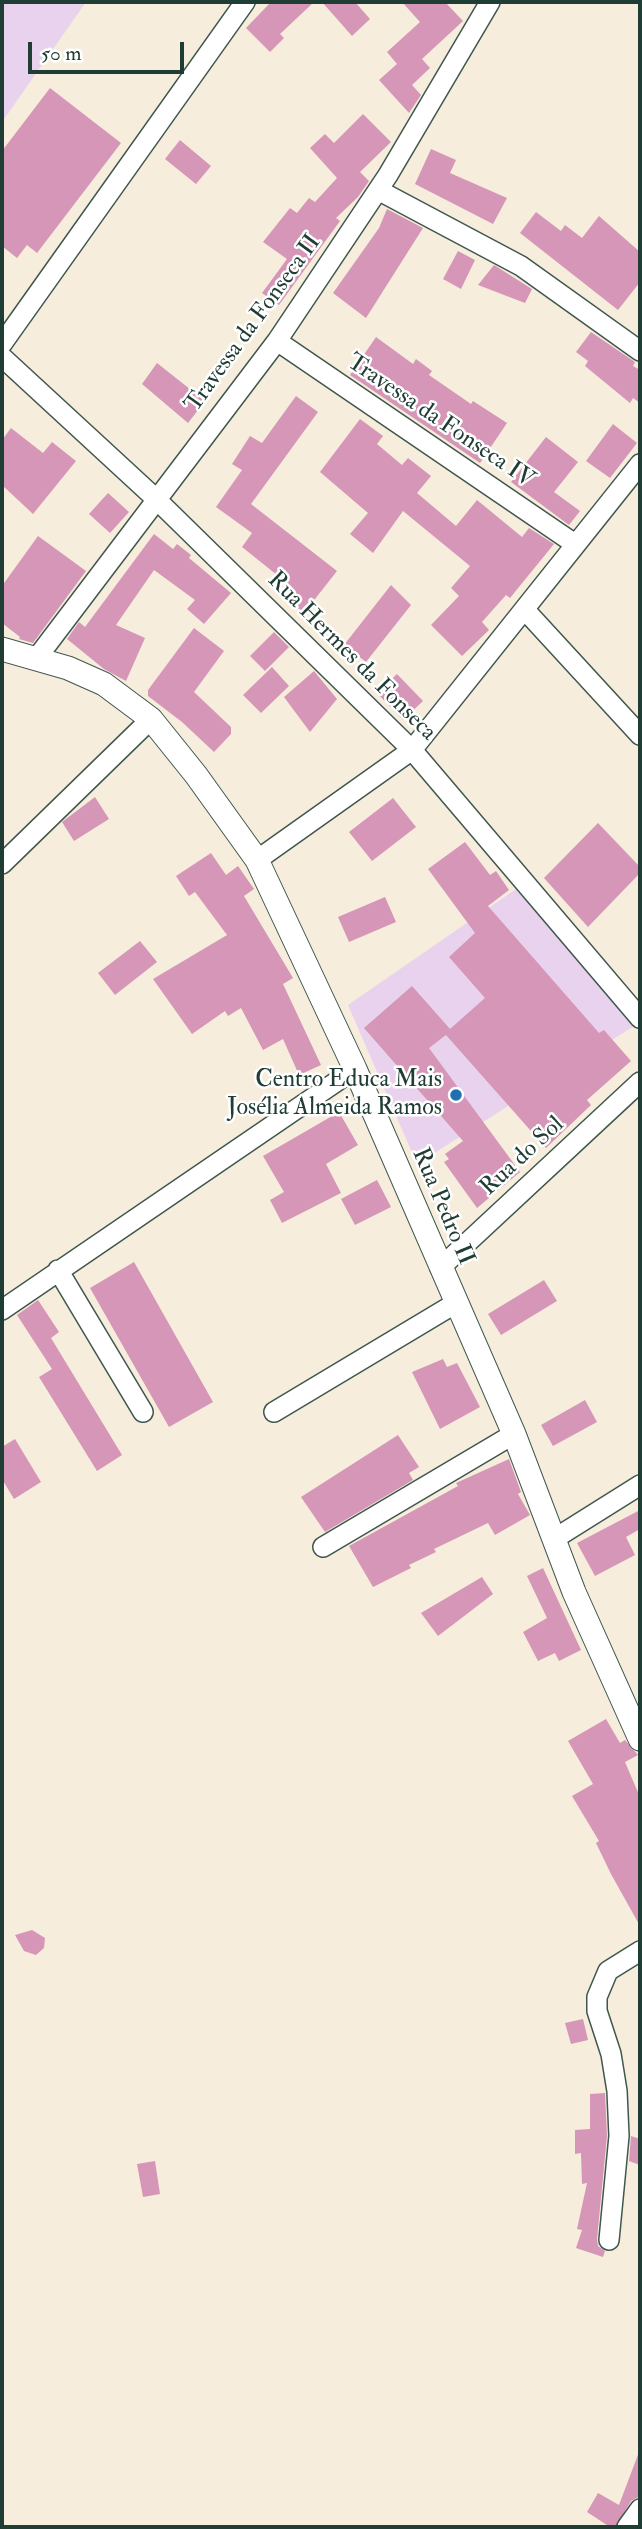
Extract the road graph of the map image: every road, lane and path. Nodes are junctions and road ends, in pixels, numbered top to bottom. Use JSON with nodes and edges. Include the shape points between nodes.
{"nodes":[{"id":1,"x":245,"y":2,"type":"edge"},
{"id":2,"x":490,"y":2,"type":"edge"},
{"id":3,"x":379,"y":190,"type":"junction"},
{"id":4,"x":277,"y":341,"type":"junction"},
{"id":5,"x":2,"y":344,"type":"edge"},
{"id":6,"x":640,"y":351,"type":"edge"},
{"id":7,"x":2,"y":357,"type":"edge"},
{"id":8,"x":640,"y":464,"type":"edge"},
{"id":9,"x":155,"y":498,"type":"junction"},
{"id":10,"x":575,"y":544,"type":"junction"},
{"id":11,"x":525,"y":610,"type":"junction"},
{"id":12,"x":2,"y":649,"type":"edge"},
{"id":13,"x":36,"y":659,"type":"junction"},
{"id":14,"x":151,"y":719,"type":"junction"},
{"id":15,"x":640,"y":735,"type":"edge"},
{"id":16,"x":412,"y":750,"type":"junction"},
{"id":17,"x":257,"y":860,"type":"junction"},
{"id":18,"x":2,"y":864,"type":"edge"},
{"id":19,"x":640,"y":1018,"type":"edge"},
{"id":20,"x":355,"y":1069,"type":"junction"},
{"id":21,"x":640,"y":1082,"type":"edge"},
{"id":22,"x":440,"y":1268,"type":"junction"},
{"id":23,"x":58,"y":1270,"type":"junction"},
{"id":24,"x":456,"y":1303,"type":"junction"},
{"id":25,"x":2,"y":1310,"type":"edge"},
{"id":26,"x":143,"y":1412,"type":"dead end"},
{"id":27,"x":274,"y":1412,"type":"dead end"},
{"id":28,"x":514,"y":1434,"type":"junction"},
{"id":29,"x":640,"y":1485,"type":"edge"},
{"id":30,"x":554,"y":1539,"type":"junction"},
{"id":31,"x":323,"y":1547,"type":"dead end"},
{"id":32,"x":640,"y":1739,"type":"edge"},
{"id":33,"x":640,"y":1951,"type":"edge"},
{"id":34,"x":609,"y":2240,"type":"dead end"},
{"id":35,"x":640,"y":2509,"type":"edge"},
{"id":36,"x":627,"y":2527,"type":"edge"}],
"edges":[{"from":1,"to":5,"type":"street"},
{"from":2,"to":3,"type":"street","name":"Travessa da Fonseca II"},
{"from":3,"to":4,"type":"street","name":"Travessa da Fonseca II"},
{"from":3,"to":6,"type":"street","via":[[521,266]]},
{"from":4,"to":9,"type":"street","name":"Travessa da Fonseca II"},
{"from":4,"to":10,"type":"street","name":"Travessa da Fonseca IV"},
{"from":7,"to":9,"type":"street","name":"Rua Hermes da Fonseca"},
{"from":8,"to":10,"type":"street"},
{"from":9,"to":13,"type":"street","name":"Travessa da Fonseca II"},
{"from":9,"to":16,"type":"street","name":"Rua Hermes da Fonseca"},
{"from":10,"to":11,"type":"street"},
{"from":11,"to":15,"type":"street"},
{"from":11,"to":16,"type":"street"},
{"from":12,"to":13,"type":"street","name":"Rua Pedro II"},
{"from":13,"to":14,"type":"street","name":"Rua Pedro II","via":[[104,684]]},
{"from":14,"to":17,"type":"street","name":"Rua Pedro II"},
{"from":14,"to":18,"type":"street"},
{"from":16,"to":17,"type":"street"},
{"from":16,"to":19,"type":"street","name":"Rua Hermes da Fonseca"},
{"from":17,"to":20,"type":"street","name":"Rua Pedro II"},
{"from":20,"to":22,"type":"street","name":"Rua Pedro II"},
{"from":20,"to":23,"type":"street"},
{"from":21,"to":22,"type":"street","name":"Rua do Sol"},
{"from":22,"to":24,"type":"street","name":"Rua Pedro II"},
{"from":23,"to":25,"type":"street"},
{"from":23,"to":26,"type":"street"},
{"from":24,"to":27,"type":"street"},
{"from":24,"to":28,"type":"street","name":"Rua Pedro II"},
{"from":28,"to":30,"type":"street","name":"Rua Pedro II"},
{"from":28,"to":31,"type":"street"},
{"from":29,"to":30,"type":"street"},
{"from":30,"to":32,"type":"street","name":"Rua Pedro II"},
{"from":33,"to":34,"type":"street","via":[[608,1971],[597,1997],[617,2091],[619,2136]]},
{"from":35,"to":36,"type":"street"}]}
